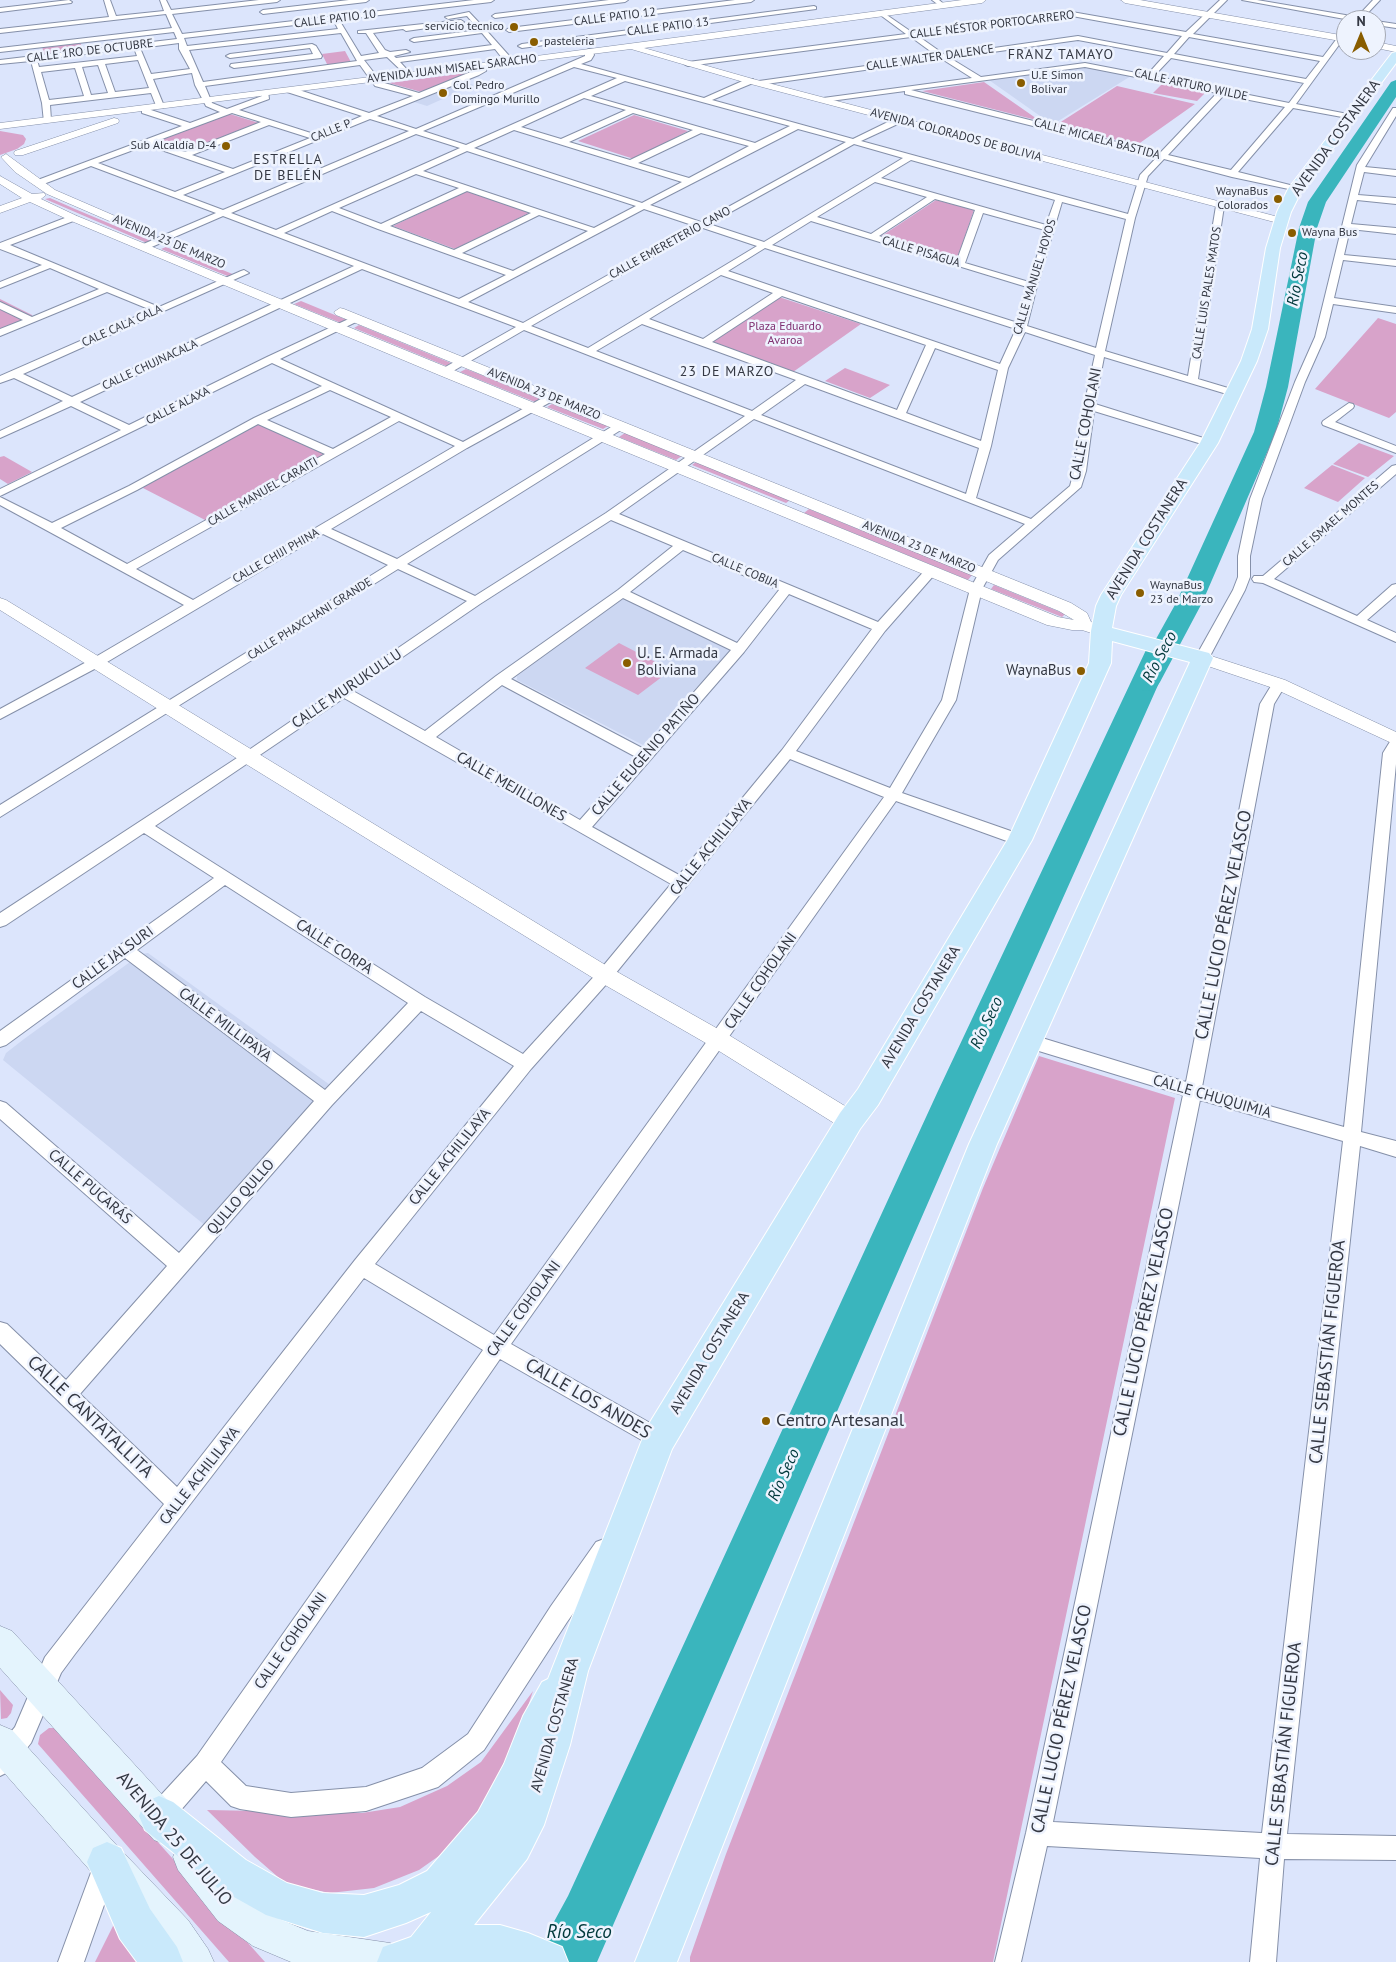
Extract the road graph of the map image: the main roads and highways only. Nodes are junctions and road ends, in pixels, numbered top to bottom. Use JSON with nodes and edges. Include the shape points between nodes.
{"nodes":[{"id":1,"x":1396,"y":55,"type":"edge"},
{"id":2,"x":1092,"y":628,"type":"junction"},
{"id":3,"x":0,"y":1643,"type":"edge"},
{"id":4,"x":569,"y":1671,"type":"junction"},
{"id":5,"x":3,"y":1753,"type":"edge"},
{"id":6,"x":159,"y":1816,"type":"junction"},
{"id":7,"x":107,"y":1862,"type":"junction"},
{"id":8,"x":538,"y":1958,"type":"edge"},
{"id":9,"x":404,"y":1959,"type":"edge"},
{"id":10,"x":162,"y":1962,"type":"edge"},
{"id":11,"x":194,"y":1962,"type":"edge"},
{"id":12,"x":656,"y":1962,"type":"edge"}],
"edges":[{"from":1,"to":2,"type":"main road","name":"AVENIDA COSTANERA","via":[[1296,189],[1273,248],[1260,329],[1249,361],[1210,442],[1120,578]]},
{"from":2,"to":4,"type":"main road","name":"AVENIDA COSTANERA","via":[[1102,646],[1100,663],[1020,840],[659,1439]]},
{"from":2,"to":12,"type":"main road","via":[[1188,655],[1029,1041],[983,1144]]},
{"from":3,"to":6,"type":"main road","name":"AVENIDA 25 DE JULIO"},
{"from":4,"to":6,"type":"main road","via":[[536,1729],[520,1774],[492,1826],[441,1885],[406,1902],[364,1916],[323,1913],[280,1901],[232,1874]]},
{"from":4,"to":9,"type":"main road","name":"AVENIDA COSTANERA","via":[[552,1745],[526,1820],[513,1846]]},
{"from":5,"to":7,"type":"main road"},
{"from":6,"to":9,"type":"main road","name":"AVENIDA 25 DE JULIO","via":[[231,1908],[266,1933],[308,1950]]},
{"from":7,"to":10,"type":"main road","via":[[135,1924]]},
{"from":7,"to":11,"type":"main road","via":[[175,1933]]},
{"from":8,"to":9,"type":"main road","via":[[500,1946],[476,1945]]}]}
